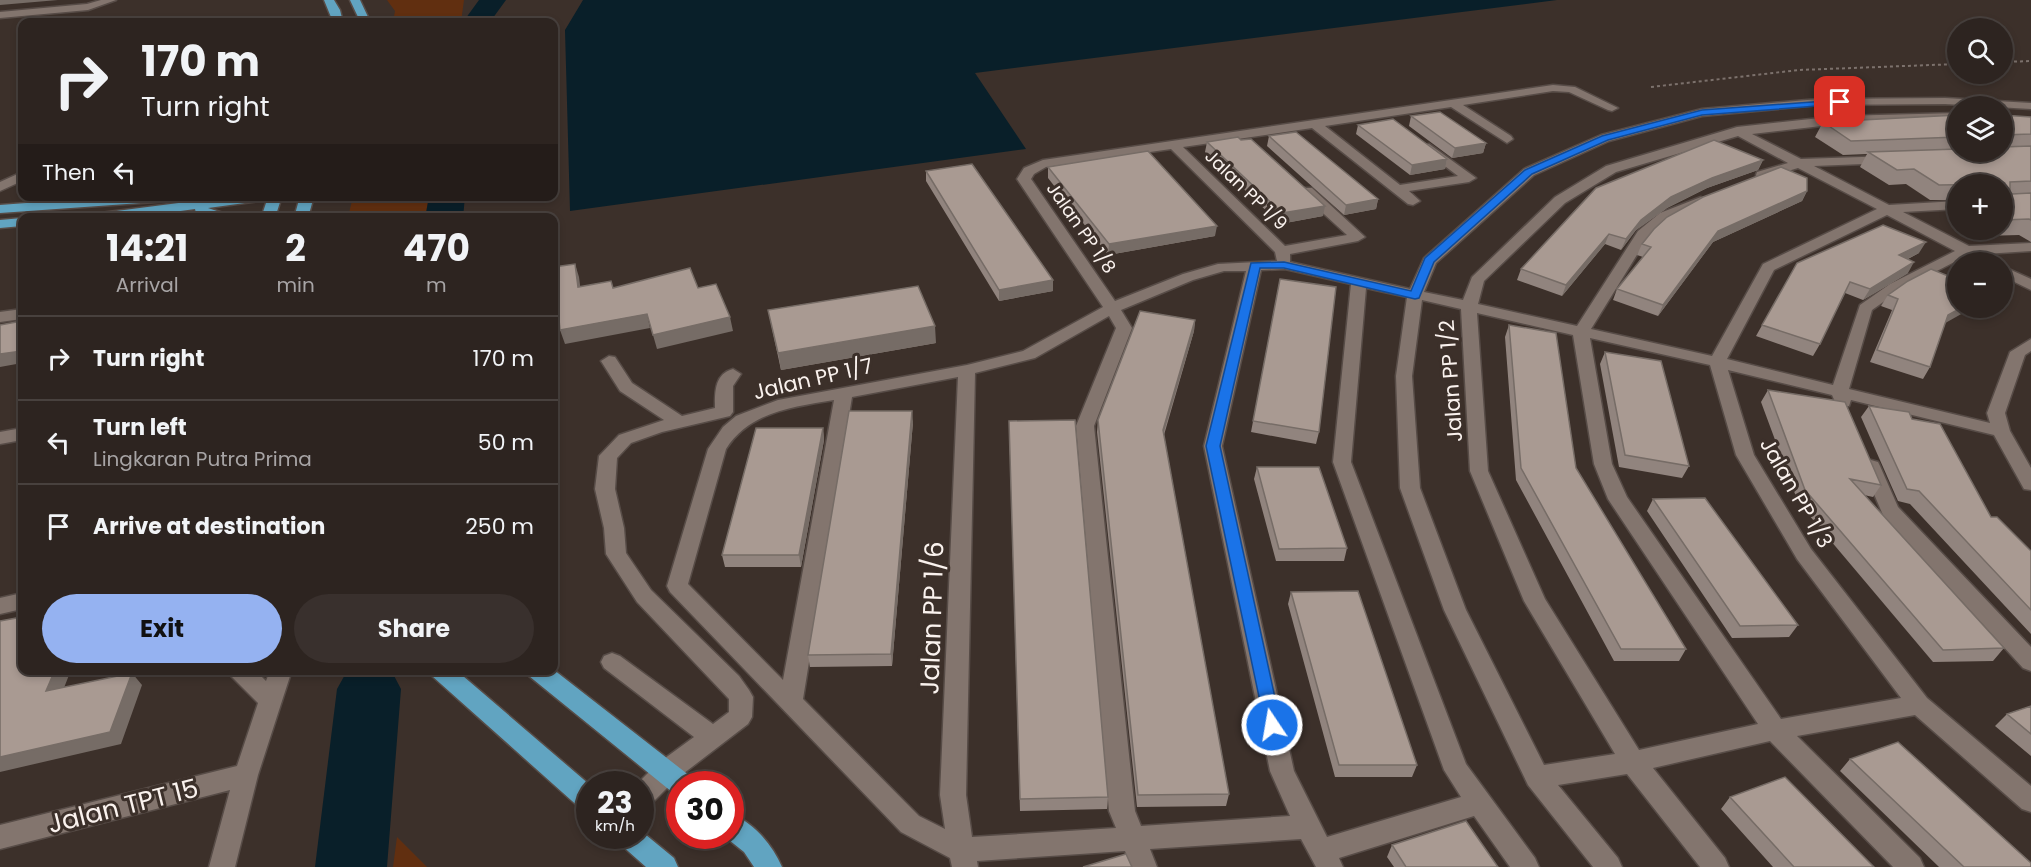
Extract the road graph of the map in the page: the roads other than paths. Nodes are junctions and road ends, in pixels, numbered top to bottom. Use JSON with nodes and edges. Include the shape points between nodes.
{"nodes":[{"id":1,"x":36,"y":0,"type":"edge"},
{"id":2,"x":111,"y":0,"type":"edge"},
{"id":3,"x":329,"y":0,"type":"edge"},
{"id":4,"x":354,"y":0,"type":"edge"},
{"id":5,"x":98,"y":3,"type":"edge"},
{"id":6,"x":22,"y":14,"type":"junction"},
{"id":7,"x":0,"y":15,"type":"edge"},
{"id":8,"x":337,"y":18,"type":"edge"},
{"id":9,"x":363,"y":18,"type":"edge"},
{"id":10,"x":1454,"y":103,"type":"junction"},
{"id":11,"x":2031,"y":106,"type":"edge"},
{"id":12,"x":1612,"y":108,"type":"dead end"},
{"id":13,"x":1702,"y":113,"type":"junction"},
{"id":14,"x":1382,"y":114,"type":"junction"},
{"id":15,"x":1947,"y":117,"type":"edge"},
{"id":16,"x":1315,"y":124,"type":"junction"},
{"id":17,"x":1401,"y":128,"type":"edge"},
{"id":18,"x":1740,"y":132,"type":"junction"},
{"id":19,"x":1243,"y":134,"type":"junction"},
{"id":20,"x":1507,"y":139,"type":"dead end"},
{"id":21,"x":1420,"y":142,"type":"edge"},
{"id":22,"x":1173,"y":144,"type":"junction"},
{"id":23,"x":1261,"y":150,"type":"edge"},
{"id":24,"x":1896,"y":159,"type":"edge"},
{"id":25,"x":1800,"y":163,"type":"junction"},
{"id":26,"x":18,"y":178,"type":"edge"},
{"id":27,"x":1296,"y":181,"type":"edge"},
{"id":28,"x":1745,"y":182,"type":"edge"},
{"id":29,"x":0,"y":187,"type":"edge"},
{"id":30,"x":1398,"y":189,"type":"junction"},
{"id":31,"x":1715,"y":195,"type":"edge"},
{"id":32,"x":1413,"y":201,"type":"dead end"},
{"id":33,"x":187,"y":202,"type":"edge"},
{"id":34,"x":1947,"y":206,"type":"edge"},
{"id":35,"x":0,"y":209,"type":"edge"},
{"id":36,"x":1888,"y":209,"type":"junction"},
{"id":37,"x":122,"y":213,"type":"edge"},
{"id":38,"x":217,"y":213,"type":"edge"},
{"id":39,"x":18,"y":222,"type":"edge"},
{"id":40,"x":0,"y":224,"type":"edge"},
{"id":41,"x":2031,"y":247,"type":"edge"},
{"id":42,"x":1966,"y":251,"type":"junction"},
{"id":43,"x":1283,"y":258,"type":"junction"},
{"id":44,"x":1255,"y":265,"type":"junction"},
{"id":45,"x":2013,"y":276,"type":"edge"},
{"id":46,"x":1359,"y":282,"type":"junction"},
{"id":47,"x":2031,"y":285,"type":"edge"},
{"id":48,"x":1415,"y":296,"type":"junction"},
{"id":49,"x":1112,"y":308,"type":"junction"},
{"id":50,"x":1469,"y":308,"type":"junction"},
{"id":51,"x":18,"y":315,"type":"edge"},
{"id":52,"x":0,"y":318,"type":"edge"},
{"id":53,"x":1581,"y":332,"type":"junction"},
{"id":54,"x":2031,"y":344,"type":"edge"},
{"id":55,"x":609,"y":361,"type":"dead end"},
{"id":56,"x":1717,"y":362,"type":"junction"},
{"id":57,"x":968,"y":370,"type":"junction"},
{"id":58,"x":733,"y":374,"type":"dead end"},
{"id":59,"x":1839,"y":392,"type":"junction"},
{"id":60,"x":844,"y":393,"type":"junction"},
{"id":61,"x":1848,"y":414,"type":"edge"},
{"id":62,"x":678,"y":422,"type":"junction"},
{"id":63,"x":2001,"y":431,"type":"junction"},
{"id":64,"x":18,"y":435,"type":"edge"},
{"id":65,"x":0,"y":438,"type":"edge"},
{"id":66,"x":1862,"y":446,"type":"edge"},
{"id":67,"x":2031,"y":484,"type":"edge"},
{"id":68,"x":18,"y":603,"type":"edge"},
{"id":69,"x":0,"y":606,"type":"edge"},
{"id":70,"x":612,"y":662,"type":"dead end"},
{"id":71,"x":2031,"y":662,"type":"edge"},
{"id":72,"x":244,"y":675,"type":"edge"},
{"id":73,"x":279,"y":675,"type":"edge"},
{"id":74,"x":446,"y":675,"type":"edge"},
{"id":75,"x":543,"y":675,"type":"edge"},
{"id":76,"x":270,"y":699,"type":"junction"},
{"id":77,"x":791,"y":701,"type":"junction"},
{"id":78,"x":1919,"y":705,"type":"junction"},
{"id":79,"x":1775,"y":730,"type":"junction"},
{"id":80,"x":712,"y":737,"type":"junction"},
{"id":81,"x":1634,"y":762,"type":"junction"},
{"id":82,"x":680,"y":771,"type":"edge"},
{"id":83,"x":666,"y":772,"type":"edge"},
{"id":84,"x":246,"y":775,"type":"junction"},
{"id":85,"x":1537,"y":777,"type":"junction"},
{"id":86,"x":576,"y":789,"type":"edge"},
{"id":87,"x":2031,"y":801,"type":"edge"},
{"id":88,"x":1480,"y":803,"type":"junction"},
{"id":89,"x":1308,"y":827,"type":"junction"},
{"id":90,"x":744,"y":836,"type":"edge"},
{"id":91,"x":0,"y":837,"type":"edge"},
{"id":92,"x":1132,"y":839,"type":"junction"},
{"id":93,"x":644,"y":849,"type":"edge"},
{"id":94,"x":963,"y":859,"type":"edge"},
{"id":95,"x":1325,"y":859,"type":"edge"},
{"id":96,"x":222,"y":867,"type":"edge"},
{"id":97,"x":665,"y":867,"type":"edge"},
{"id":98,"x":770,"y":867,"type":"edge"},
{"id":99,"x":1144,"y":867,"type":"edge"},
{"id":100,"x":1526,"y":867,"type":"edge"},
{"id":101,"x":1609,"y":867,"type":"edge"},
{"id":102,"x":1716,"y":867,"type":"edge"},
{"id":103,"x":1911,"y":867,"type":"edge"}],
"edges":[{"from":1,"to":6,"type":"street"},
{"from":2,"to":5,"type":"street"},
{"from":3,"to":8,"type":"main road"},
{"from":4,"to":9,"type":"main road"},
{"from":5,"to":6,"type":"street"},
{"from":6,"to":7,"type":"street"},
{"from":10,"to":12,"type":"street","via":[[1553,87],[1571,89]]},
{"from":10,"to":14,"type":"street"},
{"from":10,"to":20,"type":"street"},
{"from":11,"to":13,"type":"street","via":[[1945,101],[1819,102]]},
{"from":13,"to":18,"type":"street"},
{"from":13,"to":48,"type":"street","via":[[1605,138],[1528,172],[1429,261]]},
{"from":14,"to":16,"type":"street"},
{"from":14,"to":17,"type":"street"},
{"from":15,"to":18,"type":"street","name":"Jalan PP 1/2","via":[[1839,120]]},
{"from":16,"to":19,"type":"street"},
{"from":16,"to":30,"type":"street"},
{"from":18,"to":25,"type":"street"},
{"from":18,"to":50,"type":"street","name":"Jalan PP 1/2","via":[[1611,170],[1560,200],[1477,280]]},
{"from":19,"to":22,"type":"street"},
{"from":19,"to":23,"type":"street"},
{"from":21,"to":30,"type":"street","via":[[1468,178]]},
{"from":22,"to":43,"type":"street","name":"Jalan PP 1/9"},
{"from":22,"to":49,"type":"street","name":"Jalan PP 1/8","via":[[1043,164],[1029,171],[1024,179]]},
{"from":24,"to":25,"type":"street"},
{"from":25,"to":28,"type":"street"},
{"from":25,"to":36,"type":"street"},
{"from":26,"to":29,"type":"street"},
{"from":27,"to":43,"type":"street","via":[[1358,237]]},
{"from":30,"to":32,"type":"street"},
{"from":31,"to":53,"type":"street","via":[[1665,216],[1643,234]]},
{"from":33,"to":35,"type":"main road"},
{"from":33,"to":37,"type":"main road"},
{"from":33,"to":38,"type":"main road"},
{"from":34,"to":36,"type":"street"},
{"from":36,"to":42,"type":"street"},
{"from":36,"to":56,"type":"street","via":[[1768,267]]},
{"from":39,"to":40,"type":"main road"},
{"from":41,"to":42,"type":"street"},
{"from":42,"to":59,"type":"street","via":[[1895,287],[1864,308]]},
{"from":43,"to":44,"type":"street","name":"Jalan PP 1/7"},
{"from":43,"to":46,"type":"street"},
{"from":44,"to":49,"type":"street","name":"Jalan PP 1/7","via":[[1223,267],[1188,277]]},
{"from":44,"to":89,"type":"street","via":[[1213,446],[1282,771]]},
{"from":45,"to":47,"type":"street"},
{"from":46,"to":48,"type":"street"},
{"from":46,"to":88,"type":"street","via":[[1342,462],[1456,770]]},
{"from":48,"to":50,"type":"street"},
{"from":48,"to":85,"type":"street","via":[[1404,376],[1410,488],[1455,610]]},
{"from":49,"to":57,"type":"street","name":"Jalan PP 1/7","via":[[1029,355]]},
{"from":49,"to":92,"type":"street","via":[[1124,328],[1085,426],[1122,811]]},
{"from":50,"to":53,"type":"street"},
{"from":50,"to":81,"type":"street","name":"Jalan PP 1/2","via":[[1479,471],[1534,601]]},
{"from":51,"to":52,"type":"street"},
{"from":53,"to":56,"type":"street"},
{"from":53,"to":79,"type":"street","via":[[1603,464],[1618,499]]},
{"from":54,"to":63,"type":"street","via":[[2018,352],[1996,413]]},
{"from":55,"to":62,"type":"street","via":[[626,387]]},
{"from":56,"to":59,"type":"street"},
{"from":56,"to":78,"type":"street","name":"Jalan PP 1/3","via":[[1745,455],[1804,554]]},
{"from":57,"to":60,"type":"street","name":"Jalan PP 1/7"},
{"from":57,"to":94,"type":"street","name":"Jalan PP 1/6","via":[[953,795]]},
{"from":58,"to":62,"type":"street","via":[[724,385],[724,412]]},
{"from":59,"to":61,"type":"street"},
{"from":59,"to":63,"type":"street"},
{"from":60,"to":77,"type":"street"},
{"from":60,"to":77,"type":"street","name":"Jalan PP 1/7","via":[[778,405],[750,415],[729,429],[717,449],[677,586]]},
{"from":62,"to":80,"type":"street","via":[[626,440],[608,456],[605,489],[616,554],[644,596],[741,697],[740,717]]},
{"from":63,"to":67,"type":"street"},
{"from":64,"to":65,"type":"street"},
{"from":66,"to":71,"type":"street","via":[[1890,510]]},
{"from":68,"to":69,"type":"street"},
{"from":70,"to":80,"type":"street"},
{"from":72,"to":76,"type":"street"},
{"from":73,"to":76,"type":"street"},
{"from":74,"to":86,"type":"main road"},
{"from":75,"to":83,"type":"main road"},
{"from":76,"to":84,"type":"street"},
{"from":77,"to":94,"type":"street","via":[[910,824]]},
{"from":78,"to":79,"type":"street"},
{"from":78,"to":87,"type":"street","name":"Jalan PP 1/3"},
{"from":79,"to":81,"type":"street"},
{"from":79,"to":103,"type":"street"},
{"from":80,"to":82,"type":"street"},
{"from":81,"to":85,"type":"street"},
{"from":81,"to":102,"type":"street","name":"Jalan PP 1/2"},
{"from":84,"to":91,"type":"street","name":"Jalan TPT 15"},
{"from":84,"to":96,"type":"street"},
{"from":85,"to":101,"type":"street"},
{"from":88,"to":95,"type":"street"},
{"from":88,"to":100,"type":"street"},
{"from":89,"to":92,"type":"street"},
{"from":89,"to":95,"type":"street"},
{"from":90,"to":98,"type":"main road"},
{"from":92,"to":94,"type":"street"},
{"from":92,"to":99,"type":"street"},
{"from":93,"to":97,"type":"main road"}]}
